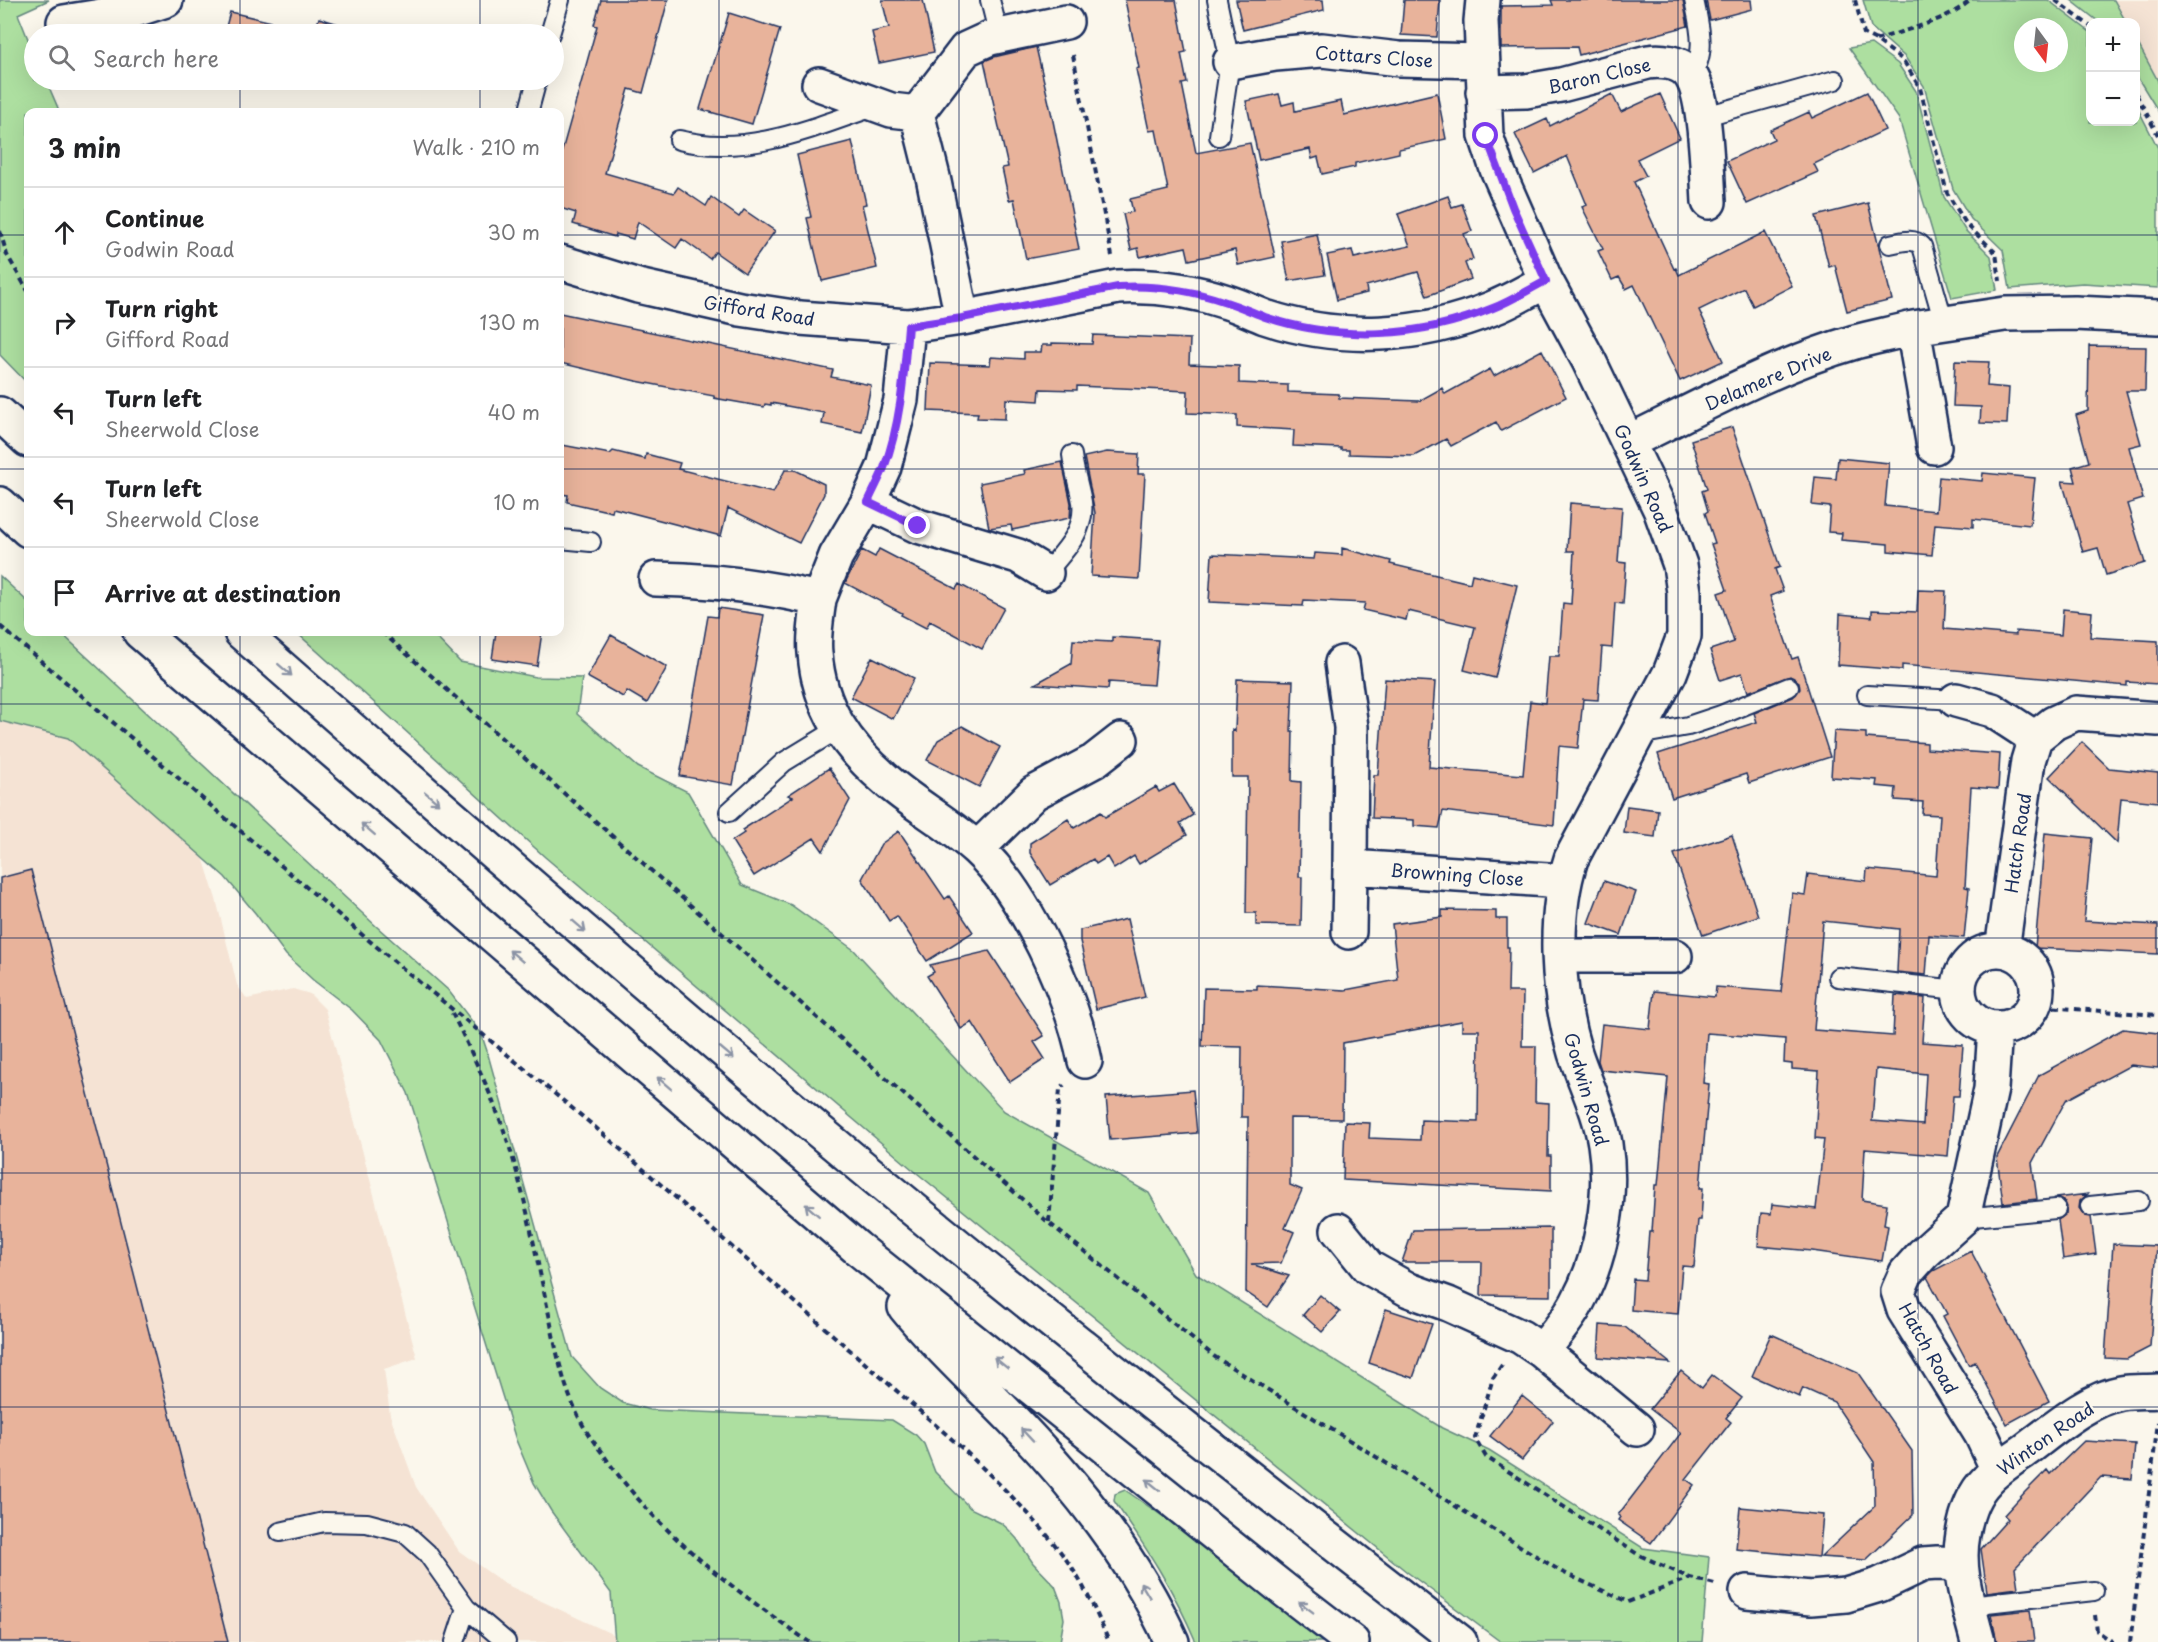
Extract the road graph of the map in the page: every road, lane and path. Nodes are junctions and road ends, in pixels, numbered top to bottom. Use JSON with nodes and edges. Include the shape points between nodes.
{"nodes":[{"id":1,"x":166,"y":0,"type":"edge"},
{"id":2,"x":560,"y":0,"type":"edge"},
{"id":3,"x":990,"y":0,"type":"edge"},
{"id":4,"x":1217,"y":0,"type":"edge"},
{"id":5,"x":1483,"y":0,"type":"edge"},
{"id":6,"x":1694,"y":0,"type":"edge"},
{"id":7,"x":1855,"y":0,"type":"edge"},
{"id":8,"x":1971,"y":0,"type":"edge"},
{"id":9,"x":2055,"y":0,"type":"edge"},
{"id":10,"x":96,"y":9,"type":"edge"},
{"id":11,"x":64,"y":22,"type":"dead end"},
{"id":12,"x":1066,"y":22,"type":"joint"},
{"id":13,"x":2086,"y":22,"type":"edge"},
{"id":14,"x":553,"y":24,"type":"edge"},
{"id":15,"x":999,"y":36,"type":"junction"},
{"id":16,"x":1876,"y":40,"type":"junction"},
{"id":17,"x":1230,"y":62,"type":"junction"},
{"id":18,"x":1483,"y":76,"type":"junction"},
{"id":19,"x":1690,"y":76,"type":"junction"},
{"id":20,"x":1836,"y":80,"type":"dead end"},
{"id":21,"x":819,"y":84,"type":"dead end"},
{"id":22,"x":534,"y":90,"type":"edge"},
{"id":23,"x":2140,"y":101,"type":"edge"},
{"id":24,"x":877,"y":105,"type":"junction"},
{"id":25,"x":530,"y":106,"type":"dead end"},
{"id":26,"x":917,"y":113,"type":"junction"},
{"id":27,"x":1702,"y":117,"type":"junction"},
{"id":28,"x":2158,"y":135,"type":"edge"},
{"id":29,"x":1219,"y":136,"type":"dead end"},
{"id":30,"x":679,"y":140,"type":"dead end"},
{"id":31,"x":1709,"y":202,"type":"dead end"},
{"id":32,"x":0,"y":231,"type":"edge"},
{"id":33,"x":1890,"y":244,"type":"dead end"},
{"id":34,"x":564,"y":263,"type":"edge"},
{"id":35,"x":1546,"y":281,"type":"junction"},
{"id":36,"x":24,"y":284,"type":"edge"},
{"id":37,"x":1118,"y":287,"type":"junction"},
{"id":38,"x":2005,"y":314,"type":"junction"},
{"id":39,"x":2158,"y":317,"type":"edge"},
{"id":40,"x":962,"y":318,"type":"junction"},
{"id":41,"x":908,"y":326,"type":"junction"},
{"id":42,"x":1928,"y":326,"type":"junction"},
{"id":43,"x":0,"y":414,"type":"edge"},
{"id":44,"x":24,"y":436,"type":"edge"},
{"id":45,"x":1628,"y":442,"type":"junction"},
{"id":46,"x":1934,"y":447,"type":"dead end"},
{"id":47,"x":1072,"y":455,"type":"dead end"},
{"id":48,"x":868,"y":502,"type":"junction"},
{"id":49,"x":0,"y":504,"type":"edge"},
{"id":50,"x":24,"y":526,"type":"edge"},
{"id":51,"x":564,"y":539,"type":"edge"},
{"id":52,"x":591,"y":542,"type":"dead end"},
{"id":53,"x":1046,"y":573,"type":"joint"},
{"id":54,"x":656,"y":579,"type":"dead end"},
{"id":55,"x":819,"y":599,"type":"junction"},
{"id":56,"x":0,"y":626,"type":"edge"},
{"id":57,"x":145,"y":636,"type":"edge"},
{"id":58,"x":246,"y":636,"type":"edge"},
{"id":59,"x":387,"y":636,"type":"edge"},
{"id":60,"x":1342,"y":663,"type":"dead end"},
{"id":61,"x":1789,"y":687,"type":"dead end"},
{"id":62,"x":1867,"y":695,"type":"dead end"},
{"id":63,"x":1956,"y":700,"type":"joint"},
{"id":64,"x":2158,"y":718,"type":"edge"},
{"id":65,"x":838,"y":729,"type":"junction"},
{"id":66,"x":1638,"y":735,"type":"junction"},
{"id":67,"x":2035,"y":738,"type":"junction"},
{"id":68,"x":1121,"y":740,"type":"dead end"},
{"id":69,"x":729,"y":812,"type":"dead end"},
{"id":70,"x":977,"y":849,"type":"junction"},
{"id":71,"x":1350,"y":867,"type":"junction"},
{"id":72,"x":1564,"y":881,"type":"junction"},
{"id":73,"x":1349,"y":932,"type":"dead end"},
{"id":74,"x":2002,"y":950,"type":"junction"},
{"id":75,"x":1560,"y":956,"type":"junction"},
{"id":76,"x":1675,"y":956,"type":"dead end"},
{"id":77,"x":1838,"y":977,"type":"dead end"},
{"id":78,"x":1958,"y":990,"type":"junction"},
{"id":79,"x":2033,"y":1006,"type":"junction"},
{"id":80,"x":451,"y":1009,"type":"junction"},
{"id":81,"x":2158,"y":1015,"type":"edge"},
{"id":82,"x":1995,"y":1028,"type":"junction"},
{"id":83,"x":1084,"y":1061,"type":"joint"},
{"id":84,"x":2139,"y":1200,"type":"dead end"},
{"id":85,"x":2090,"y":1206,"type":"dead end"},
{"id":86,"x":2056,"y":1209,"type":"dead end"},
{"id":87,"x":1963,"y":1218,"type":"junction"},
{"id":88,"x":1049,"y":1223,"type":"junction"},
{"id":89,"x":1338,"y":1230,"type":"dead end"},
{"id":90,"x":857,"y":1248,"type":"junction"},
{"id":91,"x":1531,"y":1344,"type":"junction"},
{"id":92,"x":2158,"y":1391,"type":"edge"},
{"id":93,"x":2158,"y":1419,"type":"edge"},
{"id":94,"x":1637,"y":1429,"type":"dead end"},
{"id":95,"x":1998,"y":1470,"type":"junction"},
{"id":96,"x":280,"y":1532,"type":"dead end"},
{"id":97,"x":1960,"y":1564,"type":"junction"},
{"id":98,"x":1690,"y":1578,"type":"junction"},
{"id":99,"x":2094,"y":1591,"type":"joint"},
{"id":100,"x":1747,"y":1592,"type":"joint"},
{"id":101,"x":1969,"y":1605,"type":"junction"},
{"id":102,"x":466,"y":1608,"type":"junction"},
{"id":103,"x":455,"y":1642,"type":"edge"},
{"id":104,"x":506,"y":1642,"type":"edge"},
{"id":105,"x":809,"y":1642,"type":"edge"},
{"id":106,"x":1109,"y":1642,"type":"edge"},
{"id":107,"x":1172,"y":1642,"type":"edge"},
{"id":108,"x":1352,"y":1642,"type":"edge"},
{"id":109,"x":1460,"y":1642,"type":"edge"},
{"id":110,"x":1978,"y":1642,"type":"edge"},
{"id":111,"x":2113,"y":1642,"type":"edge"},
{"id":112,"x":2130,"y":1642,"type":"edge"}],
"edges":[{"from":1,"to":10,"type":"main road","via":[[132,11]]},
{"from":2,"to":14,"type":"lane"},
{"from":3,"to":15,"type":"lane"},
{"from":4,"to":17,"type":"lane"},
{"from":5,"to":18,"type":"main road","name":"Godwin Road"},
{"from":6,"to":19,"type":"lane","via":[[1701,42],[1698,63]]},
{"from":7,"to":16,"type":"path","via":[[1864,34]]},
{"from":8,"to":16,"type":"path","via":[[1926,23]]},
{"from":9,"to":13,"type":"path"},
{"from":10,"to":11,"type":"main road"},
{"from":12,"to":15,"type":"main road"},
{"from":12,"to":37,"type":"path"},
{"from":15,"to":26,"type":"main road","via":[[966,49]]},
{"from":16,"to":38,"type":"path","via":[[1902,60],[1920,88],[1947,193],[1967,225],[1996,253]]},
{"from":17,"to":18,"type":"main road","name":"Cottars Close","via":[[1323,50],[1399,59]]},
{"from":17,"to":29,"type":"lane"},
{"from":18,"to":19,"type":"main road","name":"Baron Close","via":[[1526,91],[1659,61],[1682,67]]},
{"from":18,"to":35,"type":"main road","name":"Godwin Road","via":[[1486,136]]},
{"from":19,"to":27,"type":"main road"},
{"from":20,"to":27,"type":"lane"},
{"from":21,"to":24,"type":"main road"},
{"from":22,"to":25,"type":"lane"},
{"from":23,"to":28,"type":"path"},
{"from":24,"to":26,"type":"main road"},
{"from":24,"to":30,"type":"lane","via":[[755,143],[716,146]]},
{"from":26,"to":40,"type":"main road"},
{"from":27,"to":31,"type":"main road"},
{"from":32,"to":36,"type":"path","via":[[7,255]]},
{"from":33,"to":42,"type":"lane","via":[[1910,240],[1922,246]]},
{"from":34,"to":41,"type":"main road","name":"Gifford Road","via":[[638,286],[740,309]]},
{"from":35,"to":37,"type":"main road","name":"Gifford Road","via":[[1494,308],[1457,321],[1384,334],[1300,326],[1197,293]]},
{"from":35,"to":45,"type":"main road","name":"Godwin Road"},
{"from":37,"to":40,"type":"main road","name":"Gifford Road"},
{"from":38,"to":39,"type":"main road","name":"Delamere Drive"},
{"from":38,"to":42,"type":"main road","name":"Delamere Drive"},
{"from":40,"to":41,"type":"main road","name":"Gifford Road"},
{"from":41,"to":48,"type":"main road","via":[[894,435]]},
{"from":42,"to":45,"type":"main road","name":"Delamere Drive","via":[[1854,343],[1792,365]]},
{"from":42,"to":46,"type":"main road"},
{"from":43,"to":44,"type":"main road"},
{"from":45,"to":66,"type":"main road","name":"Godwin Road","via":[[1671,537],[1684,592],[1685,622],[1680,649]]},
{"from":47,"to":53,"type":"lane","via":[[1082,504],[1081,520],[1077,536]]},
{"from":48,"to":53,"type":"main road","via":[[918,526],[1018,556]]},
{"from":48,"to":55,"type":"main road","via":[[836,556]]},
{"from":49,"to":50,"type":"main road"},
{"from":51,"to":52,"type":"lane"},
{"from":54,"to":55,"type":"main road","via":[[720,581]]},
{"from":55,"to":65,"type":"main road","via":[[814,651],[822,690]]},
{"from":56,"to":80,"type":"path"},
{"from":90,"to":57,"type":"main road","one_way":true},
{"from":58,"to":109,"type":"main road","one_way":true,"via":[[826,1137],[1143,1395]]},
{"from":59,"to":88,"type":"path"},
{"from":60,"to":71,"type":"main road","via":[[1350,727]]},
{"from":61,"to":66,"type":"lane","via":[[1688,726]]},
{"from":62,"to":63,"type":"lane"},
{"from":63,"to":67,"type":"main road","via":[[1992,710]]},
{"from":64,"to":67,"type":"main road","via":[[2076,713]]},
{"from":65,"to":69,"type":"lane","via":[[784,762]]},
{"from":65,"to":70,"type":"main road","via":[[886,781]]},
{"from":66,"to":72,"type":"main road","name":"Godwin Road","via":[[1570,859]]},
{"from":67,"to":74,"type":"main road","name":"Hatch Road","via":[[2028,761]]},
{"from":68,"to":70,"type":"main road","via":[[1094,761],[1034,793]]},
{"from":70,"to":83,"type":"main road","via":[[1016,898],[1052,964],[1068,1002]]},
{"from":71,"to":72,"type":"main road","name":"Browning Close"},
{"from":71,"to":73,"type":"main road"},
{"from":72,"to":75,"type":"main road","name":"Godwin Road"},
{"from":74,"to":78,"type":"main road","via":[[1981,953],[1971,960],[1959,978]]},
{"from":74,"to":79,"type":"main road","via":[[2014,953],[2032,968],[2037,991]]},
{"from":75,"to":76,"type":"main road"},
{"from":75,"to":91,"type":"main road","name":"Godwin Road","via":[[1566,1016],[1605,1144],[1605,1215],[1591,1270],[1576,1304]]},
{"from":77,"to":78,"type":"lane"},
{"from":78,"to":82,"type":"main road","via":[[1965,1012],[1983,1026]]},
{"from":79,"to":81,"type":"path"},
{"from":79,"to":82,"type":"main road","via":[[2018,1023]]},
{"from":80,"to":105,"type":"path","via":[[486,1085],[514,1162],[556,1350],[584,1428],[647,1512],[703,1562]]},
{"from":80,"to":106,"type":"path","via":[[595,1127],[962,1448],[1047,1535],[1072,1569]]},
{"from":82,"to":87,"type":"main road","via":[[1991,1089]]},
{"from":83,"to":88,"type":"path","via":[[1068,1065],[1069,1080],[1060,1089]]},
{"from":84,"to":85,"type":"lane"},
{"from":86,"to":87,"type":"lane"},
{"from":87,"to":95,"type":"main road","name":"Hatch Road","via":[[1906,1273],[1898,1291],[1904,1310],[1981,1434]]},
{"from":88,"to":98,"type":"path","via":[[1215,1358],[1562,1572],[1628,1602]]},
{"from":89,"to":91,"type":"main road","via":[[1368,1267],[1409,1290]]},
{"from":107,"to":90,"type":"main road","one_way":true,"via":[[1112,1537],[1066,1477],[916,1321]]},
{"from":108,"to":90,"type":"main road","one_way":true},
{"from":91,"to":94,"type":"main road"},
{"from":91,"to":98,"type":"path","via":[[1493,1378],[1475,1438],[1486,1457],[1639,1555]]},
{"from":92,"to":95,"type":"main road","name":"Winton Road","via":[[2121,1393],[2097,1402]]},
{"from":93,"to":112,"type":"path"},
{"from":95,"to":97,"type":"main road","name":"Winton Road","via":[[1976,1495],[1968,1512]]},
{"from":96,"to":102,"type":"lane","via":[[324,1522],[367,1523],[405,1533],[427,1553]]},
{"from":97,"to":100,"type":"main road","via":[[1923,1564],[1879,1585],[1846,1595],[1811,1598]]},
{"from":97,"to":101,"type":"main road","name":"Winton Road"},
{"from":98,"to":100,"type":"path"},
{"from":99,"to":101,"type":"lane"},
{"from":99,"to":111,"type":"path","via":[[2097,1631]]},
{"from":101,"to":110,"type":"main road","name":"Winton Road"},
{"from":102,"to":103,"type":"lane"},
{"from":102,"to":104,"type":"lane"}]}
